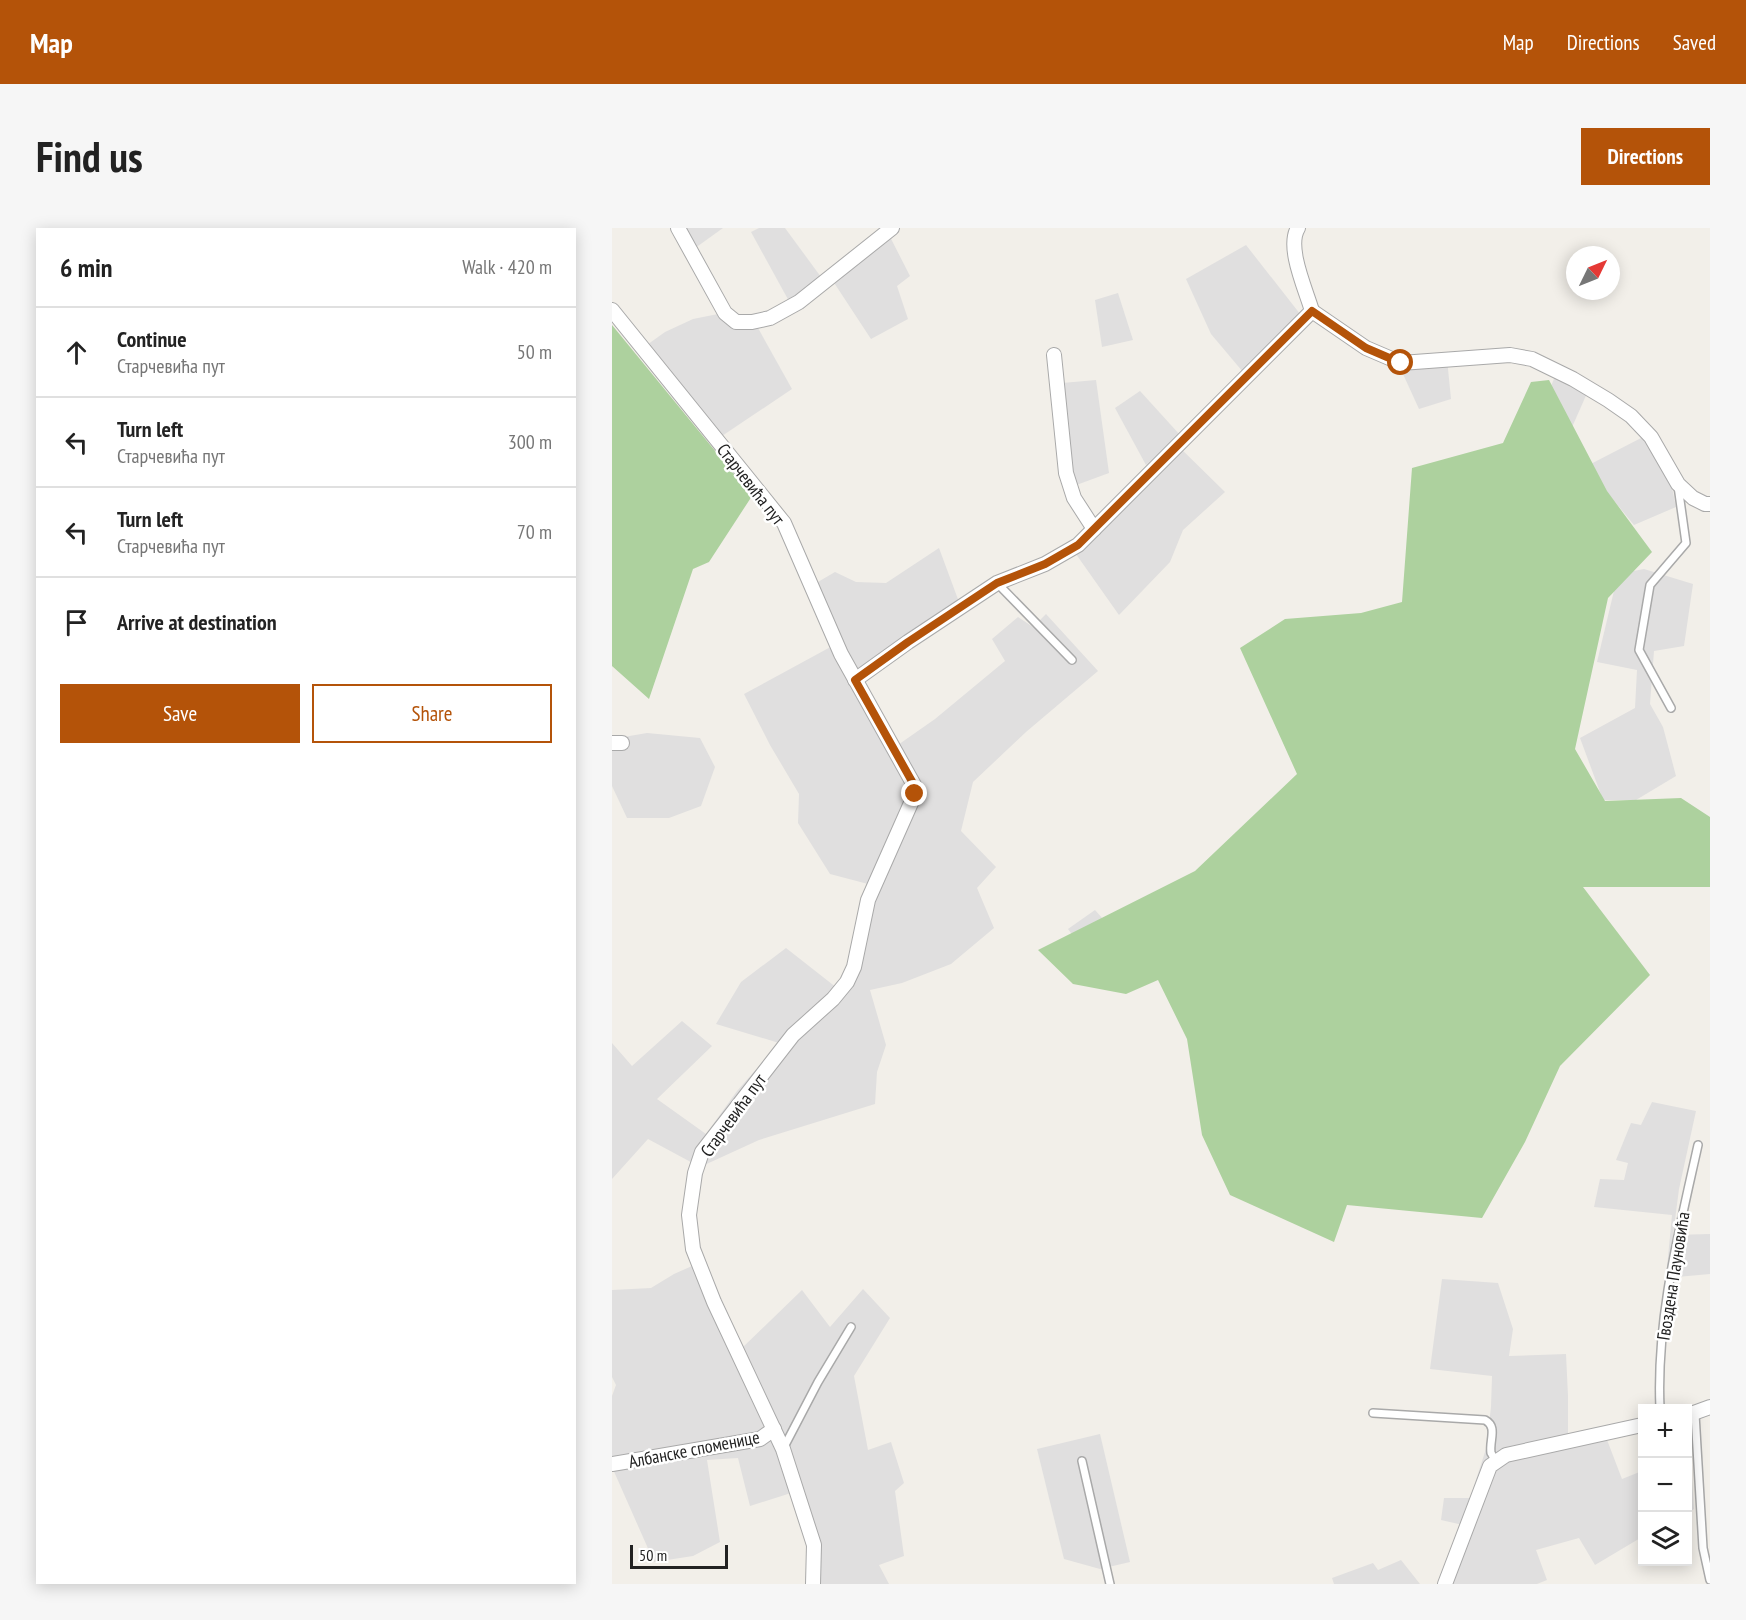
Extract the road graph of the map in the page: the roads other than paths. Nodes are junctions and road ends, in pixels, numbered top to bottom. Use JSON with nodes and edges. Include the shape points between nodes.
{"nodes":[{"id":1,"x":678,"y":228,"type":"edge"},
{"id":2,"x":892,"y":228,"type":"edge"},
{"id":3,"x":1298,"y":228,"type":"edge"},
{"id":4,"x":612,"y":310,"type":"edge"},
{"id":5,"x":1312,"y":311,"type":"junction"},
{"id":6,"x":1054,"y":355,"type":"dead end"},
{"id":7,"x":1678,"y":484,"type":"junction"},
{"id":8,"x":1710,"y":504,"type":"edge"},
{"id":9,"x":1094,"y":529,"type":"junction"},
{"id":10,"x":997,"y":583,"type":"junction"},
{"id":11,"x":1072,"y":660,"type":"dead end"},
{"id":12,"x":855,"y":680,"type":"junction"},
{"id":13,"x":1671,"y":708,"type":"dead end"},
{"id":14,"x":1698,"y":1145,"type":"dead end"},
{"id":15,"x":851,"y":1327,"type":"dead end"},
{"id":16,"x":1660,"y":1404,"type":"edge"},
{"id":17,"x":1710,"y":1407,"type":"edge"},
{"id":18,"x":1373,"y":1413,"type":"dead end"},
{"id":19,"x":1692,"y":1414,"type":"edge"},
{"id":20,"x":1692,"y":1425,"type":"edge"},
{"id":21,"x":1638,"y":1426,"type":"edge"},
{"id":22,"x":774,"y":1429,"type":"junction"},
{"id":23,"x":783,"y":1449,"type":"junction"},
{"id":24,"x":1082,"y":1461,"type":"dead end"},
{"id":25,"x":1496,"y":1462,"type":"junction"},
{"id":26,"x":612,"y":1464,"type":"edge"},
{"id":27,"x":1710,"y":1580,"type":"edge"},
{"id":28,"x":813,"y":1584,"type":"edge"},
{"id":29,"x":1110,"y":1584,"type":"edge"},
{"id":30,"x":1445,"y":1584,"type":"edge"}],
"edges":[{"from":1,"to":2,"type":"street","via":[[725,313],[736,322],[771,318],[799,302]]},
{"from":3,"to":5,"type":"street","via":[[1295,262]]},
{"from":4,"to":12,"type":"street","name":"Старчевића пут","via":[[784,523]]},
{"from":5,"to":7,"type":"street","via":[[1366,348],[1401,363],[1510,355],[1542,364],[1631,416],[1651,437]]},
{"from":5,"to":9,"type":"street"},
{"from":6,"to":9,"type":"street","via":[[1066,473],[1074,498]]},
{"from":7,"to":8,"type":"street","via":[[1693,498]]},
{"from":7,"to":13,"type":"lane","via":[[1686,543],[1650,585],[1639,650]]},
{"from":9,"to":10,"type":"street","via":[[1078,545],[1045,564]]},
{"from":10,"to":11,"type":"lane"},
{"from":10,"to":12,"type":"street"},
{"from":12,"to":22,"type":"street","name":"Старчевића пут","via":[[914,785],[915,794],[868,900],[854,967],[847,982],[793,1035],[702,1152],[689,1215],[693,1250]]},
{"from":14,"to":16,"type":"lane","name":"Гвоздена Пауновића","via":[[1666,1305],[1658,1379]]},
{"from":15,"to":23,"type":"lane"},
{"from":17,"to":19,"type":"street"},
{"from":18,"to":25,"type":"lane","via":[[1485,1420],[1493,1429],[1491,1454]]},
{"from":20,"to":27,"type":"lane","via":[[1703,1548]]},
{"from":21,"to":25,"type":"street","via":[[1506,1455]]},
{"from":22,"to":23,"type":"street","name":"Старчевића пут"},
{"from":22,"to":26,"type":"street","name":"Албанске споменице","via":[[760,1439]]},
{"from":23,"to":28,"type":"street","name":"Старчевића пут","via":[[814,1545]]},
{"from":24,"to":29,"type":"lane"},
{"from":25,"to":30,"type":"street","via":[[1486,1475]]}]}
